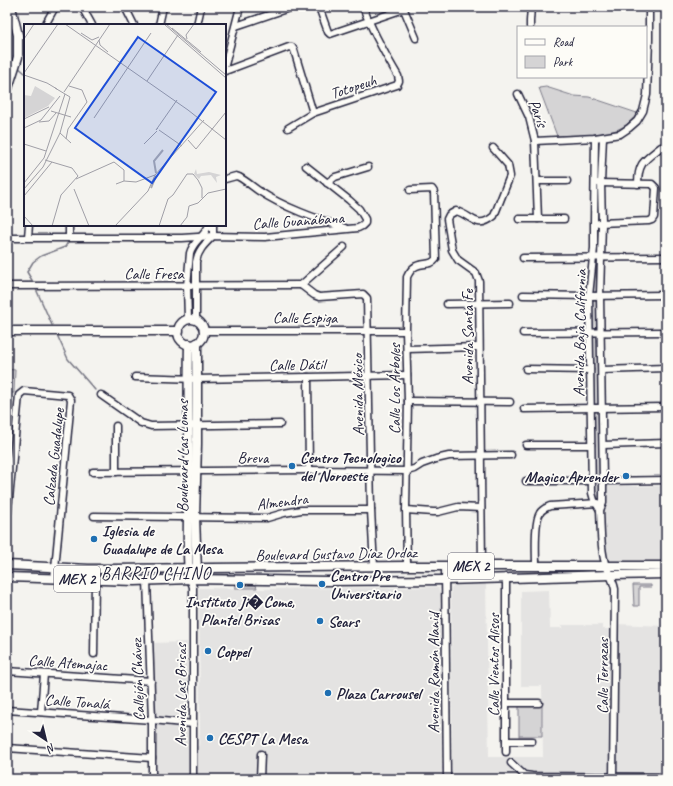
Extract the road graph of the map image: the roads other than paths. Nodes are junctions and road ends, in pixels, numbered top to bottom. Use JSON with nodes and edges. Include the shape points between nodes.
{"nodes":[{"id":1,"x":11,"y":7,"type":"edge"},
{"id":2,"x":55,"y":7,"type":"edge"},
{"id":3,"x":82,"y":7,"type":"edge"},
{"id":4,"x":126,"y":7,"type":"edge"},
{"id":5,"x":163,"y":7,"type":"edge"},
{"id":6,"x":201,"y":7,"type":"edge"},
{"id":7,"x":240,"y":7,"type":"edge"},
{"id":8,"x":292,"y":7,"type":"edge"},
{"id":9,"x":319,"y":7,"type":"edge"},
{"id":10,"x":363,"y":7,"type":"edge"},
{"id":11,"x":531,"y":7,"type":"edge"},
{"id":12,"x":649,"y":7,"type":"edge"},
{"id":13,"x":404,"y":8,"type":"edge"},
{"id":14,"x":368,"y":21,"type":"junction"},
{"id":15,"x":48,"y":23,"type":"edge"},
{"id":16,"x":91,"y":24,"type":"edge"},
{"id":17,"x":134,"y":24,"type":"edge"},
{"id":18,"x":159,"y":24,"type":"edge"},
{"id":19,"x":197,"y":24,"type":"edge"},
{"id":20,"x":236,"y":26,"type":"junction"},
{"id":21,"x":530,"y":26,"type":"edge"},
{"id":22,"x":416,"y":38,"type":"dead end"},
{"id":23,"x":648,"y":40,"type":"edge"},
{"id":24,"x":20,"y":58,"type":"edge"},
{"id":25,"x":226,"y":61,"type":"edge"},
{"id":26,"x":226,"y":71,"type":"edge"},
{"id":27,"x":11,"y":72,"type":"edge"},
{"id":28,"x":647,"y":76,"type":"edge"},
{"id":29,"x":7,"y":91,"type":"edge"},
{"id":30,"x":518,"y":94,"type":"dead end"},
{"id":31,"x":313,"y":113,"type":"junction"},
{"id":32,"x":288,"y":128,"type":"dead end"},
{"id":33,"x":604,"y":137,"type":"junction"},
{"id":34,"x":595,"y":138,"type":"junction"},
{"id":35,"x":535,"y":141,"type":"junction"},
{"id":36,"x":661,"y":147,"type":"dead end"},
{"id":37,"x":493,"y":148,"type":"dead end"},
{"id":38,"x":306,"y":166,"type":"dead end"},
{"id":39,"x":368,"y":167,"type":"dead end"},
{"id":40,"x":226,"y":178,"type":"edge"},
{"id":41,"x":568,"y":180,"type":"dead end"},
{"id":42,"x":537,"y":181,"type":"junction"},
{"id":43,"x":327,"y":183,"type":"junction"},
{"id":44,"x":601,"y":183,"type":"junction"},
{"id":45,"x":594,"y":184,"type":"junction"},
{"id":46,"x":638,"y":184,"type":"junction"},
{"id":47,"x":410,"y":190,"type":"dead end"},
{"id":48,"x":519,"y":219,"type":"dead end"},
{"id":49,"x":538,"y":219,"type":"junction"},
{"id":50,"x":564,"y":219,"type":"dead end"},
{"id":51,"x":594,"y":222,"type":"junction"},
{"id":52,"x":602,"y":223,"type":"junction"},
{"id":53,"x":29,"y":226,"type":"edge"},
{"id":54,"x":69,"y":226,"type":"edge"},
{"id":55,"x":208,"y":226,"type":"edge"},
{"id":56,"x":213,"y":226,"type":"edge"},
{"id":57,"x":348,"y":229,"type":"junction"},
{"id":58,"x":201,"y":236,"type":"junction"},
{"id":59,"x":212,"y":236,"type":"junction"},
{"id":60,"x":28,"y":237,"type":"junction"},
{"id":61,"x":69,"y":237,"type":"junction"},
{"id":62,"x":7,"y":238,"type":"edge"},
{"id":63,"x":182,"y":238,"type":"junction"},
{"id":64,"x":344,"y":247,"type":"dead end"},
{"id":65,"x":191,"y":248,"type":"junction"},
{"id":66,"x":666,"y":257,"type":"edge"},
{"id":67,"x":523,"y":258,"type":"dead end"},
{"id":68,"x":594,"y":258,"type":"junction"},
{"id":69,"x":601,"y":258,"type":"junction"},
{"id":70,"x":301,"y":285,"type":"junction"},
{"id":71,"x":7,"y":286,"type":"edge"},
{"id":72,"x":187,"y":286,"type":"junction"},
{"id":73,"x":196,"y":286,"type":"junction"},
{"id":74,"x":524,"y":295,"type":"dead end"},
{"id":75,"x":665,"y":295,"type":"dead end"},
{"id":76,"x":589,"y":296,"type":"junction"},
{"id":77,"x":600,"y":296,"type":"junction"},
{"id":78,"x":510,"y":303,"type":"dead end"},
{"id":79,"x":447,"y":304,"type":"dead end"},
{"id":80,"x":479,"y":304,"type":"junction"},
{"id":81,"x":188,"y":319,"type":"junction"},
{"id":82,"x":196,"y":320,"type":"junction"},
{"id":83,"x":7,"y":331,"type":"edge"},
{"id":84,"x":179,"y":331,"type":"junction"},
{"id":85,"x":204,"y":331,"type":"junction"},
{"id":86,"x":368,"y":331,"type":"junction"},
{"id":87,"x":406,"y":331,"type":"junction"},
{"id":88,"x":666,"y":332,"type":"edge"},
{"id":89,"x":523,"y":333,"type":"dead end"},
{"id":90,"x":590,"y":333,"type":"junction"},
{"id":91,"x":602,"y":333,"type":"junction"},
{"id":92,"x":193,"y":343,"type":"junction"},
{"id":93,"x":479,"y":348,"type":"junction"},
{"id":94,"x":407,"y":349,"type":"junction"},
{"id":95,"x":666,"y":368,"type":"edge"},
{"id":96,"x":526,"y":369,"type":"dead end"},
{"id":97,"x":590,"y":370,"type":"junction"},
{"id":98,"x":602,"y":370,"type":"junction"},
{"id":99,"x":407,"y":375,"type":"junction"},
{"id":100,"x":369,"y":376,"type":"junction"},
{"id":101,"x":135,"y":377,"type":"dead end"},
{"id":102,"x":192,"y":378,"type":"junction"},
{"id":103,"x":308,"y":378,"type":"junction"},
{"id":104,"x":101,"y":395,"type":"dead end"},
{"id":105,"x":408,"y":401,"type":"junction"},
{"id":106,"x":480,"y":402,"type":"junction"},
{"id":107,"x":510,"y":402,"type":"dead end"},
{"id":108,"x":666,"y":407,"type":"edge"},
{"id":109,"x":591,"y":408,"type":"junction"},
{"id":110,"x":524,"y":409,"type":"dead end"},
{"id":111,"x":602,"y":409,"type":"junction"},
{"id":112,"x":280,"y":424,"type":"dead end"},
{"id":113,"x":193,"y":425,"type":"junction"},
{"id":114,"x":116,"y":426,"type":"dead end"},
{"id":115,"x":666,"y":443,"type":"edge"},
{"id":116,"x":591,"y":445,"type":"junction"},
{"id":117,"x":603,"y":445,"type":"junction"},
{"id":118,"x":526,"y":446,"type":"dead end"},
{"id":119,"x":480,"y":455,"type":"junction"},
{"id":120,"x":511,"y":455,"type":"dead end"},
{"id":121,"x":193,"y":470,"type":"junction"},
{"id":122,"x":309,"y":470,"type":"junction"},
{"id":123,"x":371,"y":470,"type":"junction"},
{"id":124,"x":407,"y":471,"type":"junction"},
{"id":125,"x":93,"y":472,"type":"dead end"},
{"id":126,"x":116,"y":472,"type":"junction"},
{"id":127,"x":666,"y":480,"type":"edge"},
{"id":128,"x":526,"y":481,"type":"dead end"},
{"id":129,"x":592,"y":481,"type":"junction"},
{"id":130,"x":603,"y":481,"type":"junction"},
{"id":131,"x":596,"y":503,"type":"junction"},
{"id":132,"x":603,"y":503,"type":"junction"},
{"id":133,"x":481,"y":508,"type":"junction"},
{"id":134,"x":371,"y":510,"type":"junction"},
{"id":135,"x":406,"y":510,"type":"junction"},
{"id":136,"x":600,"y":510,"type":"junction"},
{"id":137,"x":94,"y":516,"type":"dead end"},
{"id":138,"x":192,"y":517,"type":"junction"},
{"id":139,"x":7,"y":520,"type":"edge"},
{"id":140,"x":7,"y":565,"type":"edge"},
{"id":141,"x":606,"y":565,"type":"junction"},
{"id":142,"x":406,"y":566,"type":"junction"},
{"id":143,"x":445,"y":566,"type":"junction"},
{"id":144,"x":482,"y":566,"type":"junction"},
{"id":145,"x":536,"y":566,"type":"junction"},
{"id":146,"x":666,"y":566,"type":"edge"},
{"id":147,"x":374,"y":567,"type":"junction"},
{"id":148,"x":55,"y":568,"type":"junction"},
{"id":149,"x":193,"y":568,"type":"junction"},
{"id":150,"x":666,"y":574,"type":"edge"},
{"id":151,"x":611,"y":575,"type":"junction"},
{"id":152,"x":7,"y":577,"type":"edge"},
{"id":153,"x":506,"y":577,"type":"junction"},
{"id":154,"x":54,"y":579,"type":"junction"},
{"id":155,"x":193,"y":579,"type":"junction"},
{"id":156,"x":95,"y":580,"type":"junction"},
{"id":157,"x":147,"y":580,"type":"junction"},
{"id":158,"x":445,"y":580,"type":"junction"},
{"id":159,"x":94,"y":654,"type":"dead end"},
{"id":160,"x":7,"y":671,"type":"edge"},
{"id":161,"x":44,"y":674,"type":"junction"},
{"id":162,"x":150,"y":681,"type":"junction"},
{"id":163,"x":506,"y":703,"type":"junction"},
{"id":164,"x":539,"y":703,"type":"dead end"},
{"id":165,"x":7,"y":710,"type":"edge"},
{"id":166,"x":41,"y":712,"type":"junction"},
{"id":167,"x":152,"y":720,"type":"junction"},
{"id":168,"x":193,"y":724,"type":"junction"},
{"id":169,"x":506,"y":741,"type":"junction"},
{"id":170,"x":532,"y":741,"type":"dead end"},
{"id":171,"x":7,"y":748,"type":"edge"},
{"id":172,"x":506,"y":752,"type":"dead end"},
{"id":173,"x":260,"y":754,"type":"dead end"},
{"id":174,"x":152,"y":758,"type":"junction"},
{"id":175,"x":510,"y":763,"type":"dead end"},
{"id":176,"x":532,"y":777,"type":"edge"},
{"id":177,"x":666,"y":777,"type":"edge"},
{"id":178,"x":613,"y":778,"type":"edge"},
{"id":179,"x":152,"y":779,"type":"edge"},
{"id":180,"x":193,"y":779,"type":"edge"},
{"id":181,"x":260,"y":779,"type":"edge"},
{"id":182,"x":447,"y":779,"type":"edge"}],
"edges":[{"from":1,"to":24,"type":"main road","via":[[18,35]]},
{"from":2,"to":15,"type":"street"},
{"from":3,"to":16,"type":"street"},
{"from":4,"to":17,"type":"street"},
{"from":5,"to":18,"type":"street"},
{"from":6,"to":19,"type":"street"},
{"from":7,"to":20,"type":"street"},
{"from":8,"to":20,"type":"street"},
{"from":9,"to":14,"type":"street","via":[[329,34]]},
{"from":10,"to":14,"type":"street"},
{"from":11,"to":21,"type":"street"},
{"from":12,"to":23,"type":"street"},
{"from":13,"to":14,"type":"street"},
{"from":13,"to":22,"type":"street"},
{"from":14,"to":31,"type":"street","name":"Totopeuh","via":[[398,76],[397,85]]},
{"from":20,"to":25,"type":"street"},
{"from":23,"to":28,"type":"street"},
{"from":24,"to":27,"type":"main road"},
{"from":26,"to":31,"type":"street","via":[[292,47]]},
{"from":27,"to":29,"type":"main road"},
{"from":28,"to":33,"type":"street","via":[[647,95],[643,111],[637,121],[620,134]]},
{"from":30,"to":35,"type":"street","name":"París","via":[[529,117]]},
{"from":31,"to":32,"type":"street","name":"Totopeuh"},
{"from":33,"to":34,"type":"street"},
{"from":33,"to":44,"type":"street","name":"Avenida Baja California"},
{"from":34,"to":35,"type":"street"},
{"from":34,"to":45,"type":"street","name":"Avenida Baja California"},
{"from":35,"to":42,"type":"street"},
{"from":36,"to":46,"type":"street","via":[[641,166]]},
{"from":37,"to":80,"type":"street","name":"Avenida Santa Fe","via":[[508,165],[510,176],[494,216],[489,220],[475,222],[456,211],[447,219],[452,250],[458,260],[476,273],[479,281]]},
{"from":38,"to":43,"type":"street","name":"Calle Guanábana"},
{"from":39,"to":43,"type":"street","via":[[335,177]]},
{"from":40,"to":57,"type":"street","via":[[239,176],[280,202],[311,217]]},
{"from":41,"to":42,"type":"street"},
{"from":42,"to":49,"type":"street"},
{"from":43,"to":57,"type":"street","name":"Calle Guanábana","via":[[363,214],[365,223],[362,226]]},
{"from":44,"to":45,"type":"street"},
{"from":44,"to":46,"type":"street"},
{"from":44,"to":52,"type":"street","name":"Avenida Baja California"},
{"from":45,"to":51,"type":"street","name":"Avenida Baja California"},
{"from":46,"to":52,"type":"street","via":[[652,184],[656,188],[652,220]]},
{"from":47,"to":87,"type":"street","name":"Calle Los Árboles","via":[[432,189],[434,192],[436,259],[414,267],[407,277]]},
{"from":48,"to":49,"type":"street"},
{"from":49,"to":50,"type":"street"},
{"from":51,"to":52,"type":"street"},
{"from":51,"to":68,"type":"street","name":"Avenida Baja California"},
{"from":52,"to":69,"type":"street","name":"Avenida Baja California"},
{"from":53,"to":60,"type":"street"},
{"from":54,"to":61,"type":"street"},
{"from":55,"to":58,"type":"street"},
{"from":56,"to":59,"type":"street"},
{"from":57,"to":59,"type":"street","name":"Calle Guanábana","via":[[265,237]]},
{"from":58,"to":59,"type":"street","name":"Calle Guanábana"},
{"from":58,"to":63,"type":"street","name":"Calle Guanábana"},
{"from":58,"to":65,"type":"street"},
{"from":59,"to":73,"type":"street","via":[[197,256]]},
{"from":60,"to":61,"type":"street","name":"Calle Guanábana"},
{"from":60,"to":62,"type":"street","name":"Calle Guanábana"},
{"from":61,"to":63,"type":"street","name":"Calle Guanábana"},
{"from":63,"to":65,"type":"street"},
{"from":64,"to":70,"type":"street"},
{"from":65,"to":72,"type":"street"},
{"from":66,"to":69,"type":"street"},
{"from":67,"to":68,"type":"street"},
{"from":68,"to":69,"type":"street"},
{"from":68,"to":76,"type":"street","name":"Avenida Baja California"},
{"from":69,"to":77,"type":"street","name":"Avenida Baja California"},
{"from":70,"to":73,"type":"street","name":"Calle Fresa"},
{"from":70,"to":86,"type":"street","name":"Avenida México","via":[[320,297],[363,294],[366,296]]},
{"from":71,"to":72,"type":"street","name":"Calle Fresa"},
{"from":72,"to":73,"type":"street","name":"Calle Fresa"},
{"from":72,"to":81,"type":"street"},
{"from":73,"to":82,"type":"street"},
{"from":74,"to":76,"type":"street"},
{"from":75,"to":77,"type":"street"},
{"from":76,"to":77,"type":"street"},
{"from":76,"to":90,"type":"street","name":"Avenida Baja California"},
{"from":77,"to":91,"type":"street","name":"Avenida Baja California"},
{"from":78,"to":80,"type":"street"},
{"from":79,"to":80,"type":"street"},
{"from":80,"to":93,"type":"street","name":"Avenida Santa Fe"},
{"from":81,"to":82,"type":"main road"},
{"from":81,"to":84,"type":"main road","via":[[183,322]]},
{"from":82,"to":85,"type":"main road","via":[[203,326]]},
{"from":83,"to":84,"type":"main road"},
{"from":84,"to":92,"type":"main road","via":[[184,342]]},
{"from":85,"to":86,"type":"street","name":"Calle Espiga"},
{"from":85,"to":92,"type":"main road","via":[[201,340]]},
{"from":86,"to":87,"type":"street","name":"Calle Espiga"},
{"from":86,"to":100,"type":"street","name":"Avenida México"},
{"from":87,"to":94,"type":"street","name":"Calle Los Árboles"},
{"from":88,"to":91,"type":"street"},
{"from":89,"to":90,"type":"street"},
{"from":90,"to":91,"type":"street"},
{"from":90,"to":97,"type":"street","name":"Avenida Baja California"},
{"from":91,"to":98,"type":"street","name":"Avenida Baja California"},
{"from":92,"to":102,"type":"main road","name":"Boulevard Las Lomas"},
{"from":93,"to":94,"type":"street"},
{"from":93,"to":106,"type":"street","name":"Avenida Santa Fe"},
{"from":94,"to":99,"type":"street","name":"Calle Los Árboles"},
{"from":95,"to":98,"type":"street"},
{"from":96,"to":97,"type":"street"},
{"from":97,"to":109,"type":"street","name":"Avenida Baja California"},
{"from":98,"to":111,"type":"street","name":"Avenida Baja California"},
{"from":99,"to":100,"type":"street","name":"Calle Dátil"},
{"from":99,"to":105,"type":"street","name":"Calle Los Árboles"},
{"from":100,"to":103,"type":"street","name":"Calle Dátil"},
{"from":100,"to":123,"type":"street","name":"Avenida México"},
{"from":101,"to":102,"type":"street","name":"Calle Dátil"},
{"from":102,"to":103,"type":"street","name":"Calle Dátil"},
{"from":102,"to":113,"type":"main road","name":"Boulevard Las Lomas"},
{"from":103,"to":122,"type":"street"},
{"from":104,"to":113,"type":"street","via":[[141,424]]},
{"from":105,"to":106,"type":"street"},
{"from":105,"to":124,"type":"street","name":"Calle Los Árboles"},
{"from":106,"to":107,"type":"street"},
{"from":106,"to":119,"type":"street","name":"Avenida Santa Fe"},
{"from":108,"to":111,"type":"street"},
{"from":109,"to":110,"type":"street"},
{"from":109,"to":111,"type":"street"},
{"from":109,"to":116,"type":"street","name":"Avenida Baja California"},
{"from":111,"to":117,"type":"street","name":"Avenida Baja California"},
{"from":112,"to":113,"type":"street"},
{"from":113,"to":121,"type":"main road","name":"Boulevard Las Lomas"},
{"from":114,"to":126,"type":"street"},
{"from":115,"to":117,"type":"street"},
{"from":116,"to":118,"type":"street"},
{"from":116,"to":129,"type":"street","name":"Avenida Baja California"},
{"from":117,"to":130,"type":"street","name":"Avenida Baja California"},
{"from":119,"to":120,"type":"street"},
{"from":119,"to":124,"type":"street","via":[[449,456]]},
{"from":119,"to":133,"type":"street","name":"Avenida Santa Fe"},
{"from":121,"to":122,"type":"street","name":"Breva"},
{"from":121,"to":126,"type":"street","name":"Breva"},
{"from":121,"to":138,"type":"main road","name":"Boulevard Las Lomas"},
{"from":122,"to":123,"type":"street","name":"Breva"},
{"from":123,"to":124,"type":"street","name":"Breva"},
{"from":123,"to":134,"type":"street","name":"Avenida México"},
{"from":124,"to":135,"type":"street","name":"Calle Los Árboles"},
{"from":125,"to":126,"type":"street","name":"Breva"},
{"from":127,"to":130,"type":"street"},
{"from":128,"to":129,"type":"street"},
{"from":129,"to":131,"type":"street","name":"Avenida Baja California"},
{"from":130,"to":132,"type":"street","name":"Avenida Baja California"},
{"from":131,"to":132,"type":"street"},
{"from":131,"to":136,"type":"street","name":"Avenida Baja California"},
{"from":131,"to":145,"type":"street","via":[[550,506],[540,513],[536,526]]},
{"from":132,"to":136,"type":"street","name":"Avenida Baja California"},
{"from":133,"to":135,"type":"street","via":[[458,507],[433,512]]},
{"from":133,"to":144,"type":"street","name":"Avenida Santa Fe"},
{"from":134,"to":138,"type":"street","name":"Almendra","via":[[301,510],[268,518]]},
{"from":134,"to":147,"type":"street","name":"Avenida México"},
{"from":135,"to":142,"type":"street","name":"Calle Los Árboles"},
{"from":136,"to":141,"type":"street","name":"Avenida Baja California"},
{"from":137,"to":138,"type":"street","name":"Almendra"},
{"from":138,"to":149,"type":"main road","name":"Boulevard Las Lomas"},
{"from":139,"to":148,"type":"street","name":"Calzada Guadalupe","via":[[19,395],[24,391],[68,395],[72,400]]},
{"from":140,"to":148,"type":"main road","name":"Boulevard Gustavo Díaz Ordaz","number":"MEX 2"},
{"from":141,"to":145,"type":"main road","name":"Boulevard Gustavo Díaz Ordaz","number":"MEX 2"},
{"from":141,"to":146,"type":"main road","name":"Boulevard Gustavo Díaz Ordaz","number":"MEX 2"},
{"from":141,"to":151,"type":"street","name":"Avenida Baja California"},
{"from":142,"to":143,"type":"main road","name":"Boulevard Gustavo Díaz Ordaz","number":"MEX 2"},
{"from":142,"to":147,"type":"main road","name":"Boulevard Gustavo Díaz Ordaz","number":"MEX 2"},
{"from":143,"to":144,"type":"main road","name":"Boulevard Gustavo Díaz Ordaz","number":"MEX 2"},
{"from":143,"to":158,"type":"street","name":"Avenida Ramón Alanid"},
{"from":144,"to":145,"type":"main road","name":"Boulevard Gustavo Díaz Ordaz","number":"MEX 2"},
{"from":147,"to":149,"type":"main road","name":"Boulevard Gustavo Díaz Ordaz","number":"MEX 2"},
{"from":148,"to":149,"type":"main road","name":"Boulevard Gustavo Díaz Ordaz","number":"MEX 2"},
{"from":148,"to":154,"type":"street","name":"Calzada Guadalupe"},
{"from":149,"to":155,"type":"main road","name":"Boulevard Las Lomas"},
{"from":150,"to":151,"type":"main road","name":"Boulevard Gustavo Díaz Ordaz","number":"MEX 2"},
{"from":151,"to":153,"type":"main road","name":"Boulevard Gustavo Díaz Ordaz","number":"MEX 2"},
{"from":151,"to":178,"type":"street","name":"Calle Terrazas","via":[[615,589]]},
{"from":152,"to":154,"type":"main road","name":"Boulevard Gustavo Díaz Ordaz","number":"MEX 2"},
{"from":153,"to":158,"type":"main road","name":"Boulevard Gustavo Díaz Ordaz","number":"MEX 2"},
{"from":153,"to":163,"type":"street","name":"Calle Vientos Alisos"},
{"from":154,"to":156,"type":"main road","name":"Boulevard Gustavo Díaz Ordaz","number":"MEX 2"},
{"from":155,"to":157,"type":"main road","name":"Boulevard Gustavo Díaz Ordaz","number":"MEX 2"},
{"from":155,"to":158,"type":"main road","name":"Boulevard Gustavo Díaz Ordaz","number":"MEX 2"},
{"from":155,"to":168,"type":"street","name":"Avenida Las Brisas"},
{"from":156,"to":157,"type":"main road","name":"Boulevard Gustavo Díaz Ordaz","number":"MEX 2"},
{"from":156,"to":159,"type":"street"},
{"from":157,"to":162,"type":"street","name":"Callejón Chávez"},
{"from":158,"to":182,"type":"street","name":"Avenida Ramón Alanid"},
{"from":160,"to":161,"type":"street","name":"Calle Atemajac"},
{"from":161,"to":162,"type":"street","name":"Calle Atemajac"},
{"from":161,"to":166,"type":"street"},
{"from":162,"to":167,"type":"street","name":"Callejón Chávez"},
{"from":163,"to":164,"type":"street"},
{"from":163,"to":169,"type":"street","name":"Calle Vientos Alisos"},
{"from":165,"to":166,"type":"street","name":"Calle Tonalá"},
{"from":166,"to":167,"type":"street","name":"Calle Tonalá"},
{"from":167,"to":168,"type":"street","name":"Calle Tonalá"},
{"from":167,"to":174,"type":"street","name":"Callejón Chávez"},
{"from":168,"to":180,"type":"street","name":"Avenida Las Brisas"},
{"from":169,"to":170,"type":"street"},
{"from":169,"to":172,"type":"street","name":"Calle Vientos Alisos"},
{"from":171,"to":174,"type":"street"},
{"from":173,"to":181,"type":"street"},
{"from":174,"to":179,"type":"street","name":"Callejón Chávez"},
{"from":175,"to":176,"type":"street","via":[[524,775]]},
{"from":176,"to":178,"type":"street"},
{"from":177,"to":178,"type":"street"}]}
